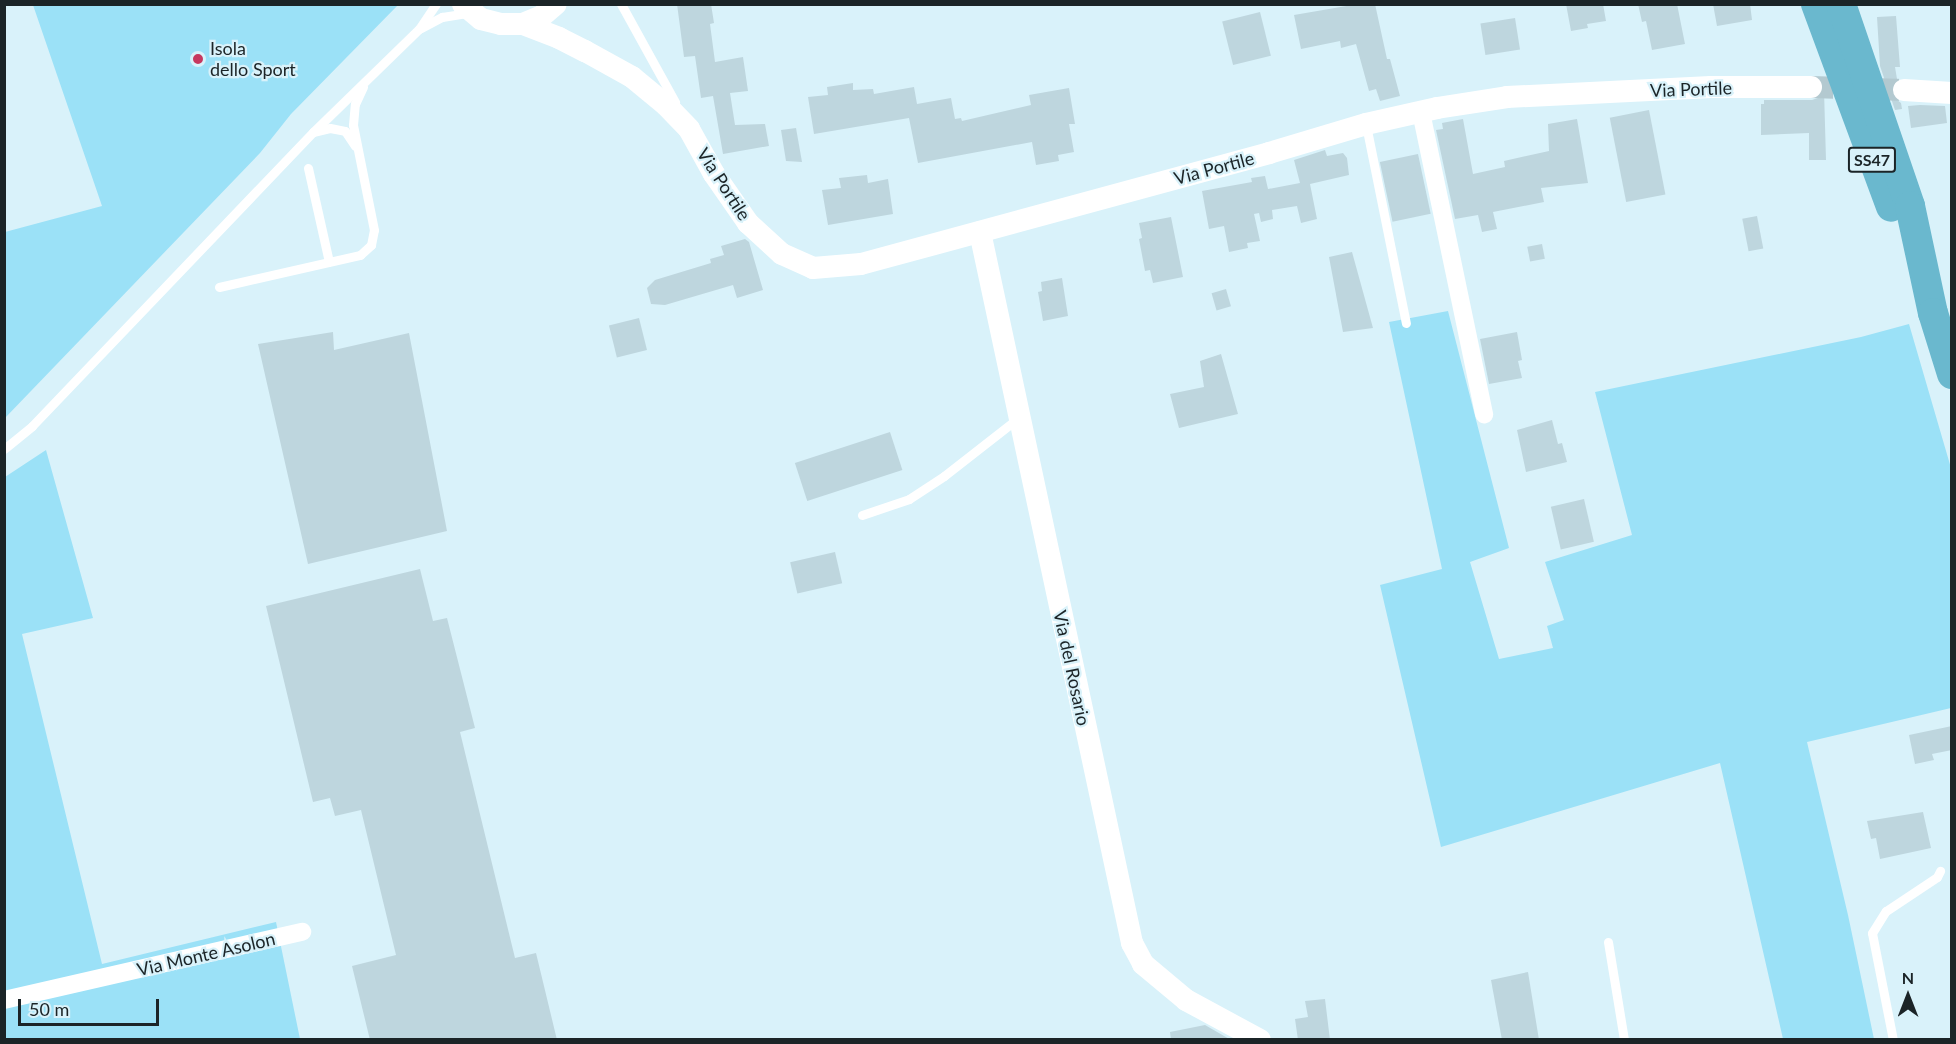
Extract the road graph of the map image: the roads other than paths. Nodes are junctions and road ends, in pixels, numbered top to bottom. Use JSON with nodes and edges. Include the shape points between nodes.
{"nodes":[{"id":1,"x":436,"y":4,"type":"edge"},
{"id":2,"x":556,"y":4,"type":"edge"},
{"id":3,"x":564,"y":4,"type":"edge"},
{"id":4,"x":621,"y":4,"type":"edge"},
{"id":5,"x":1816,"y":4,"type":"edge"},
{"id":6,"x":1841,"y":4,"type":"edge"},
{"id":7,"x":468,"y":9,"type":"edge"},
{"id":8,"x":522,"y":24,"type":"junction"},
{"id":9,"x":419,"y":29,"type":"junction"},
{"id":10,"x":585,"y":51,"type":"junction"},
{"id":11,"x":366,"y":82,"type":"junction"},
{"id":12,"x":1811,"y":87,"type":"tunnel mouth"},
{"id":13,"x":1904,"y":90,"type":"tunnel mouth"},
{"id":14,"x":1952,"y":93,"type":"edge"},
{"id":15,"x":1421,"y":112,"type":"junction"},
{"id":16,"x":1366,"y":124,"type":"junction"},
{"id":17,"x":689,"y":129,"type":"junction"},
{"id":18,"x":313,"y":132,"type":"junction"},
{"id":19,"x":356,"y":148,"type":"junction"},
{"id":20,"x":308,"y":168,"type":"dead end"},
{"id":21,"x":980,"y":232,"type":"junction"},
{"id":22,"x":329,"y":262,"type":"junction"},
{"id":23,"x":219,"y":287,"type":"dead end"},
{"id":24,"x":1933,"y":313,"type":"junction"},
{"id":25,"x":1406,"y":323,"type":"dead end"},
{"id":26,"x":1952,"y":374,"type":"edge"},
{"id":27,"x":1484,"y":414,"type":"dead end"},
{"id":28,"x":1019,"y":417,"type":"junction"},
{"id":29,"x":4,"y":449,"type":"edge"},
{"id":30,"x":862,"y":515,"type":"dead end"},
{"id":31,"x":1940,"y":871,"type":"dead end"},
{"id":32,"x":302,"y":932,"type":"dead end"},
{"id":33,"x":1608,"y":942,"type":"dead end"},
{"id":34,"x":4,"y":1000,"type":"edge"},
{"id":35,"x":1260,"y":1040,"type":"edge"},
{"id":36,"x":1624,"y":1040,"type":"edge"},
{"id":37,"x":1893,"y":1040,"type":"edge"}],
"edges":[{"from":1,"to":9,"type":"lane"},
{"from":2,"to":8,"type":"street","via":[[542,16]]},
{"from":3,"to":10,"type":"street","name":"Via Portile","via":[[570,35]]},
{"from":4,"to":17,"type":"lane","name":"Via Portile"},
{"from":5,"to":24,"type":"highway","number":"SS47"},
{"from":6,"to":24,"type":"highway","number":"SS47","via":[[1911,206]]},
{"from":7,"to":8,"type":"street","name":"Via Portile","via":[[501,24]]},
{"from":7,"to":9,"type":"lane"},
{"from":8,"to":10,"type":"street","name":"Via Portile"},
{"from":9,"to":11,"type":"lane"},
{"from":10,"to":17,"type":"street","name":"Via Portile","via":[[632,77]]},
{"from":11,"to":18,"type":"lane"},
{"from":11,"to":19,"type":"lane","via":[[355,104]]},
{"from":12,"to":15,"type":"street","name":"Via Portile","via":[[1711,87],[1507,97]]},
{"from":13,"to":14,"type":"street"},
{"from":15,"to":16,"type":"street","name":"Via Portile"},
{"from":15,"to":27,"type":"street"},
{"from":16,"to":21,"type":"street","name":"Via Portile"},
{"from":16,"to":25,"type":"lane"},
{"from":17,"to":21,"type":"street","name":"Via Portile","via":[[731,202],[767,243],[795,262],[813,268],[861,264]]},
{"from":18,"to":19,"type":"lane","via":[[330,128],[345,131]]},
{"from":18,"to":29,"type":"lane","via":[[32,426]]},
{"from":19,"to":22,"type":"lane","via":[[374,230],[371,245],[360,255]]},
{"from":20,"to":22,"type":"lane"},
{"from":21,"to":28,"type":"street","name":"Via del Rosario"},
{"from":22,"to":23,"type":"lane"},
{"from":24,"to":26,"type":"highway","number":"SS47"},
{"from":28,"to":30,"type":"lane","via":[[909,500]]},
{"from":28,"to":35,"type":"street","name":"Via del Rosario","via":[[1132,943],[1143,964],[1186,1000]]},
{"from":31,"to":37,"type":"lane","via":[[1937,877],[1886,910],[1872,933]]},
{"from":32,"to":34,"type":"street","name":"Via Monte Asolon"},
{"from":33,"to":36,"type":"lane"}]}
